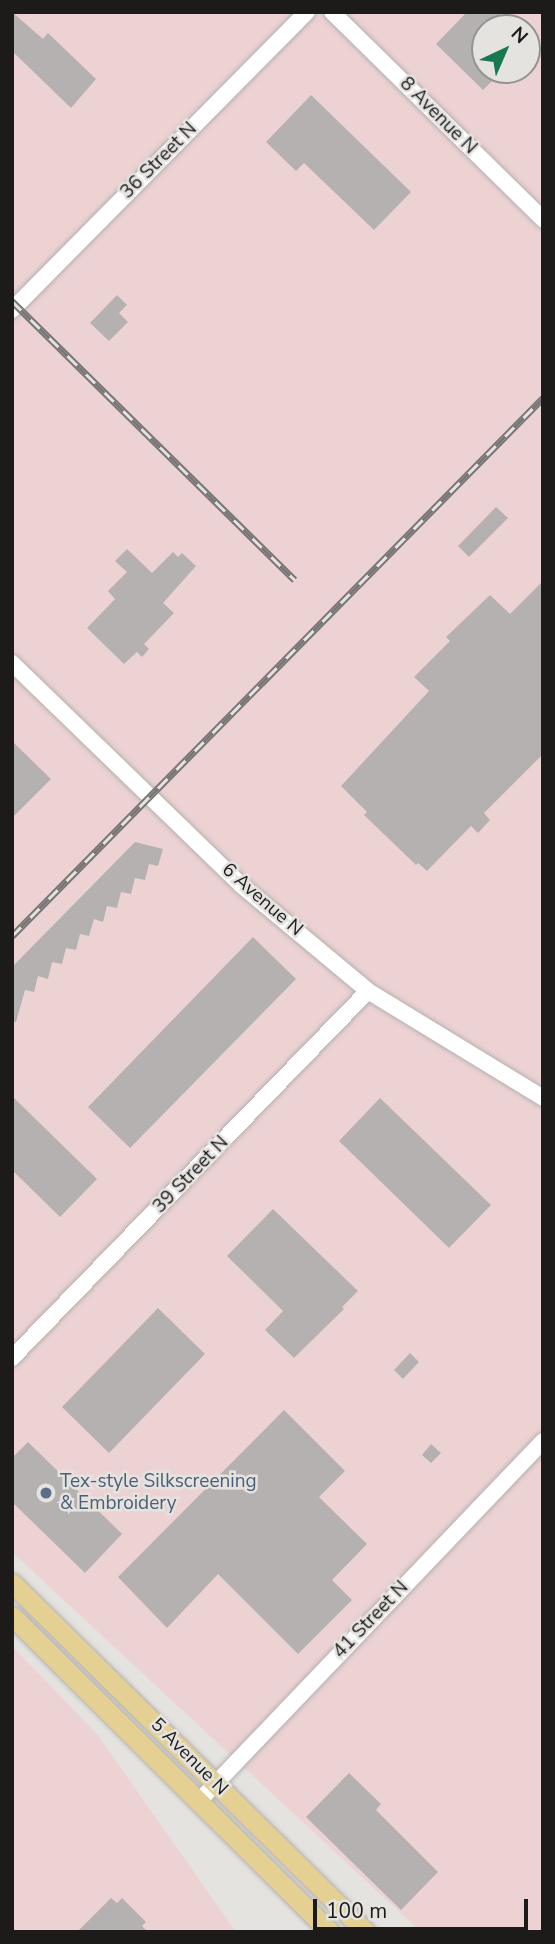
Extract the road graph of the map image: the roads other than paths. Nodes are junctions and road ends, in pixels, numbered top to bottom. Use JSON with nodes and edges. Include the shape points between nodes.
{"nodes":[{"id":1,"x":307,"y":12,"type":"edge"},
{"id":2,"x":332,"y":12,"type":"edge"},
{"id":3,"x":543,"y":219,"type":"edge"},
{"id":4,"x":12,"y":310,"type":"edge"},
{"id":5,"x":12,"y":663,"type":"edge"},
{"id":6,"x":368,"y":991,"type":"junction"},
{"id":7,"x":543,"y":1098,"type":"edge"},
{"id":8,"x":12,"y":1358,"type":"edge"},
{"id":9,"x":543,"y":1441,"type":"edge"},
{"id":10,"x":12,"y":1583,"type":"edge"},
{"id":11,"x":12,"y":1616,"type":"edge"},
{"id":12,"x":216,"y":1783,"type":"junction"},
{"id":13,"x":200,"y":1800,"type":"junction"},
{"id":14,"x":330,"y":1932,"type":"edge"},
{"id":15,"x":366,"y":1932,"type":"edge"}],
"edges":[{"from":1,"to":4,"type":"street","name":"36 Street N"},
{"from":2,"to":3,"type":"street","name":"8 Avenue N"},
{"from":5,"to":6,"type":"street","name":"6 Avenue N","via":[[241,885]]},
{"from":6,"to":7,"type":"street","name":"6 Avenue N"},
{"from":6,"to":8,"type":"street","name":"39 Street N"},
{"from":9,"to":12,"type":"street","name":"41 Street N"},
{"from":10,"to":12,"type":"main road","name":"5 Avenue N"},
{"from":11,"to":13,"type":"main road","name":"5 Avenue N"},
{"from":12,"to":13,"type":"street","name":"41 Street N"},
{"from":12,"to":15,"type":"main road","name":"5 Avenue N"},
{"from":13,"to":14,"type":"main road","name":"5 Avenue N"}]}
